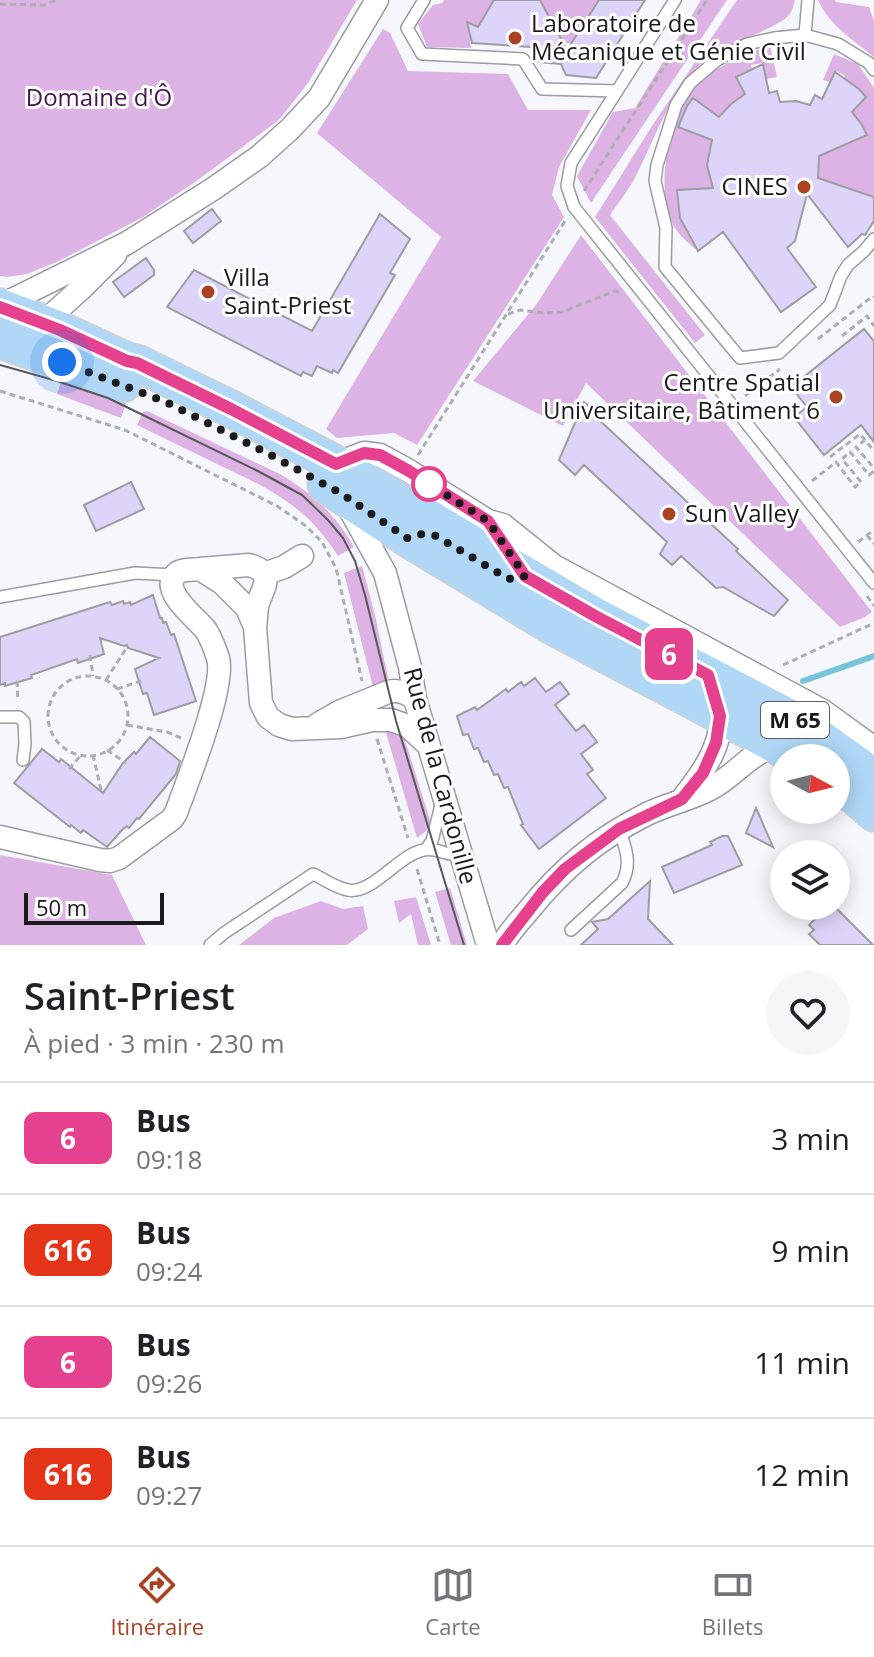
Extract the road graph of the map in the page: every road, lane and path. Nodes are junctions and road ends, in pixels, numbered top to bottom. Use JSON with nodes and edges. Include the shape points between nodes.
{"nodes":[{"id":1,"x":57,"y":0,"type":"edge"},
{"id":2,"x":377,"y":0,"type":"edge"},
{"id":3,"x":424,"y":0,"type":"edge"},
{"id":4,"x":675,"y":0,"type":"edge"},
{"id":5,"x":707,"y":0,"type":"edge"},
{"id":6,"x":808,"y":0,"type":"edge"},
{"id":7,"x":0,"y":4,"type":"edge"},
{"id":8,"x":805,"y":35,"type":"junction"},
{"id":9,"x":874,"y":70,"type":"edge"},
{"id":10,"x":617,"y":91,"type":"junction"},
{"id":11,"x":574,"y":207,"type":"junction"},
{"id":12,"x":874,"y":239,"type":"edge"},
{"id":13,"x":127,"y":243,"type":"junction"},
{"id":14,"x":84,"y":286,"type":"junction"},
{"id":15,"x":646,"y":298,"type":"junction"},
{"id":16,"x":0,"y":306,"type":"edge"},
{"id":17,"x":506,"y":314,"type":"junction"},
{"id":18,"x":43,"y":323,"type":"junction"},
{"id":19,"x":874,"y":326,"type":"edge"},
{"id":20,"x":842,"y":336,"type":"dead end"},
{"id":21,"x":0,"y":338,"type":"edge"},
{"id":22,"x":86,"y":343,"type":"junction"},
{"id":23,"x":0,"y":391,"type":"edge"},
{"id":24,"x":865,"y":440,"type":"junction"},
{"id":25,"x":856,"y":447,"type":"junction"},
{"id":26,"x":874,"y":451,"type":"edge"},
{"id":27,"x":850,"y":452,"type":"junction"},
{"id":28,"x":830,"y":457,"type":"dead end"},
{"id":29,"x":416,"y":458,"type":"dead end"},
{"id":30,"x":842,"y":459,"type":"junction"},
{"id":31,"x":836,"y":462,"type":"junction"},
{"id":32,"x":874,"y":469,"type":"edge"},
{"id":33,"x":339,"y":479,"type":"junction"},
{"id":34,"x":799,"y":490,"type":"junction"},
{"id":35,"x":867,"y":535,"type":"dead end"},
{"id":36,"x":407,"y":538,"type":"junction"},
{"id":37,"x":874,"y":544,"type":"edge"},
{"id":38,"x":302,"y":556,"type":"dead end"},
{"id":39,"x":517,"y":565,"type":"junction"},
{"id":40,"x":200,"y":569,"type":"junction"},
{"id":41,"x":385,"y":573,"type":"junction"},
{"id":42,"x":264,"y":574,"type":"junction"},
{"id":43,"x":175,"y":575,"type":"junction"},
{"id":44,"x":874,"y":583,"type":"edge"},
{"id":45,"x":0,"y":597,"type":"edge"},
{"id":46,"x":394,"y":607,"type":"junction"},
{"id":47,"x":874,"y":623,"type":"edge"},
{"id":48,"x":255,"y":627,"type":"junction"},
{"id":49,"x":127,"y":647,"type":"dead end"},
{"id":50,"x":90,"y":655,"type":"dead end"},
{"id":51,"x":783,"y":665,"type":"dead end"},
{"id":52,"x":708,"y":675,"type":"junction"},
{"id":53,"x":93,"y":676,"type":"junction"},
{"id":54,"x":106,"y":680,"type":"junction"},
{"id":55,"x":17,"y":681,"type":"dead end"},
{"id":56,"x":141,"y":681,"type":"dead end"},
{"id":57,"x":363,"y":687,"type":"dead end"},
{"id":58,"x":117,"y":689,"type":"junction"},
{"id":59,"x":394,"y":690,"type":"junction"},
{"id":60,"x":415,"y":699,"type":"junction"},
{"id":61,"x":720,"y":716,"type":"junction"},
{"id":62,"x":0,"y":717,"type":"edge"},
{"id":63,"x":19,"y":717,"type":"junction"},
{"id":64,"x":127,"y":725,"type":"junction"},
{"id":65,"x":310,"y":728,"type":"junction"},
{"id":66,"x":374,"y":730,"type":"dead end"},
{"id":67,"x":771,"y":744,"type":"edge"},
{"id":68,"x":200,"y":746,"type":"junction"},
{"id":69,"x":429,"y":746,"type":"junction"},
{"id":70,"x":874,"y":748,"type":"edge"},
{"id":71,"x":107,"y":750,"type":"junction"},
{"id":72,"x":770,"y":754,"type":"edge"},
{"id":73,"x":81,"y":755,"type":"junction"},
{"id":74,"x":93,"y":755,"type":"junction"},
{"id":75,"x":23,"y":760,"type":"dead end"},
{"id":76,"x":126,"y":763,"type":"dead end"},
{"id":77,"x":69,"y":769,"type":"dead end"},
{"id":78,"x":850,"y":777,"type":"edge"},
{"id":79,"x":874,"y":777,"type":"edge"},
{"id":80,"x":101,"y":790,"type":"dead end"},
{"id":81,"x":443,"y":793,"type":"junction"},
{"id":82,"x":850,"y":793,"type":"edge"},
{"id":83,"x":874,"y":793,"type":"edge"},
{"id":84,"x":682,"y":799,"type":"junction"},
{"id":85,"x":874,"y":813,"type":"edge"},
{"id":86,"x":619,"y":829,"type":"junction"},
{"id":87,"x":0,"y":837,"type":"edge"},
{"id":88,"x":409,"y":842,"type":"dead end"},
{"id":89,"x":426,"y":849,"type":"junction"},
{"id":90,"x":460,"y":855,"type":"junction"},
{"id":91,"x":418,"y":873,"type":"dead end"},
{"id":92,"x":571,"y":930,"type":"dead end"},
{"id":93,"x":210,"y":945,"type":"edge"},
{"id":94,"x":440,"y":945,"type":"edge"},
{"id":95,"x":488,"y":945,"type":"edge"},
{"id":96,"x":502,"y":945,"type":"edge"}],
"edges":[{"from":1,"to":7,"type":"path","via":[[44,5]]},
{"from":2,"to":13,"type":"street","via":[[319,98],[290,129],[213,189]]},
{"from":3,"to":10,"type":"lane","via":[[407,28],[422,54],[523,59],[542,89]]},
{"from":4,"to":10,"type":"lane"},
{"from":5,"to":11,"type":"path"},
{"from":6,"to":8,"type":"lane"},
{"from":8,"to":9,"type":"lane","via":[[838,44]]},
{"from":8,"to":12,"type":"lane","via":[[747,44],[717,60],[690,83],[676,105],[655,181],[666,228],[665,267],[740,358],[779,353],[830,305],[848,265]]},
{"from":10,"to":11,"type":"lane","via":[[571,163],[567,186]]},
{"from":11,"to":15,"type":"lane"},
{"from":11,"to":17,"type":"path"},
{"from":13,"to":14,"type":"street"},
{"from":13,"to":16,"type":"street"},
{"from":14,"to":18,"type":"street"},
{"from":14,"to":22,"type":"street","via":[[79,304]]},
{"from":15,"to":17,"type":"path","via":[[615,291],[562,312]]},
{"from":15,"to":34,"type":"lane"},
{"from":16,"to":18,"type":"main road","number":"M 65"},
{"from":17,"to":29,"type":"path"},
{"from":18,"to":21,"type":"main road","via":[[31,332]]},
{"from":18,"to":22,"type":"main road","number":"M 65"},
{"from":19,"to":20,"type":"path","via":[[867,316]]},
{"from":21,"to":33,"type":"main road","number":"M 65","via":[[166,402],[313,477]]},
{"from":22,"to":33,"type":"main road","number":"M 65","via":[[231,409]]},
{"from":23,"to":57,"type":"path","via":[[125,430],[277,506],[306,526],[336,568]]},
{"from":24,"to":25,"type":"path"},
{"from":24,"to":26,"type":"path"},
{"from":24,"to":28,"type":"path","via":[[860,434]]},
{"from":25,"to":27,"type":"path"},
{"from":25,"to":32,"type":"path"},
{"from":27,"to":30,"type":"path"},
{"from":27,"to":32,"type":"path","via":[[869,475]]},
{"from":30,"to":31,"type":"path"},
{"from":30,"to":31,"type":"path","via":[[861,482],[855,487]]},
{"from":31,"to":34,"type":"path"},
{"from":33,"to":36,"type":"main road","number":"M 65"},
{"from":33,"to":39,"type":"main road","number":"M 65"},
{"from":33,"to":41,"type":"street","name":"Rue de la Cardonille"},
{"from":33,"to":70,"type":"street","via":[[364,453],[380,455],[491,526],[503,525],[554,566],[823,711]]},
{"from":34,"to":44,"type":"lane"},
{"from":35,"to":37,"type":"path"},
{"from":36,"to":39,"type":"street","via":[[434,535],[509,579]]},
{"from":36,"to":41,"type":"street"},
{"from":36,"to":61,"type":"main road","number":"M 65","via":[[552,626]]},
{"from":38,"to":42,"type":"street"},
{"from":39,"to":52,"type":"main road","number":"M 65","via":[[597,617]]},
{"from":40,"to":42,"type":"street","via":[[249,565]]},
{"from":40,"to":43,"type":"street"},
{"from":40,"to":48,"type":"street","via":[[247,608]]},
{"from":41,"to":46,"type":"street","name":"Rue de la Cardonille"},
{"from":42,"to":48,"type":"street"},
{"from":43,"to":45,"type":"lane","via":[[135,573]]},
{"from":43,"to":68,"type":"street","via":[[171,589],[207,632],[219,661]]},
{"from":46,"to":59,"type":"street","name":"Rue de la Cardonille","via":[[386,628]]},
{"from":46,"to":60,"type":"street","name":"Rue de la Cardonille"},
{"from":47,"to":51,"type":"path"},
{"from":48,"to":65,"type":"street","via":[[261,703],[268,717],[292,729]]},
{"from":49,"to":54,"type":"path"},
{"from":50,"to":53,"type":"path"},
{"from":52,"to":61,"type":"street"},
{"from":52,"to":79,"type":"main road","number":"M 65","via":[[796,721]]},
{"from":53,"to":54,"type":"path"},
{"from":53,"to":73,"type":"path","via":[[67,682],[50,703],[51,730],[68,750]]},
{"from":54,"to":58,"type":"path"},
{"from":55,"to":63,"type":"path"},
{"from":56,"to":58,"type":"path"},
{"from":58,"to":64,"type":"path","via":[[128,712]]},
{"from":59,"to":60,"type":"street"},
{"from":59,"to":65,"type":"street"},
{"from":60,"to":69,"type":"street","name":"Rue de la Cardonille"},
{"from":61,"to":67,"type":"main road","number":"M 65"},
{"from":61,"to":84,"type":"street","via":[[703,773]]},
{"from":62,"to":63,"type":"lane"},
{"from":63,"to":75,"type":"lane","via":[[24,722]]},
{"from":64,"to":68,"type":"path","via":[[167,732]]},
{"from":64,"to":71,"type":"path"},
{"from":65,"to":69,"type":"street","via":[[391,720],[408,726]]},
{"from":66,"to":88,"type":"path"},
{"from":68,"to":87,"type":"street","via":[[172,819],[119,858],[100,860]]},
{"from":69,"to":81,"type":"street","name":"Rue de la Cardonille"},
{"from":71,"to":74,"type":"path"},
{"from":71,"to":76,"type":"path"},
{"from":72,"to":84,"type":"street","via":[[754,755],[710,790]]},
{"from":73,"to":74,"type":"path"},
{"from":73,"to":77,"type":"path"},
{"from":74,"to":80,"type":"path"},
{"from":78,"to":83,"type":"street"},
{"from":81,"to":89,"type":"lane"},
{"from":81,"to":90,"type":"street","name":"Rue de la Cardonille"},
{"from":82,"to":85,"type":"main road"},
{"from":84,"to":86,"type":"street"},
{"from":86,"to":92,"type":"lane","via":[[628,873]]},
{"from":86,"to":96,"type":"street","via":[[565,869]]},
{"from":89,"to":90,"type":"lane"},
{"from":89,"to":93,"type":"lane","via":[[366,887],[349,891],[313,874]]},
{"from":90,"to":95,"type":"street","name":"Rue de la Cardonille"},
{"from":91,"to":94,"type":"path"}]}
